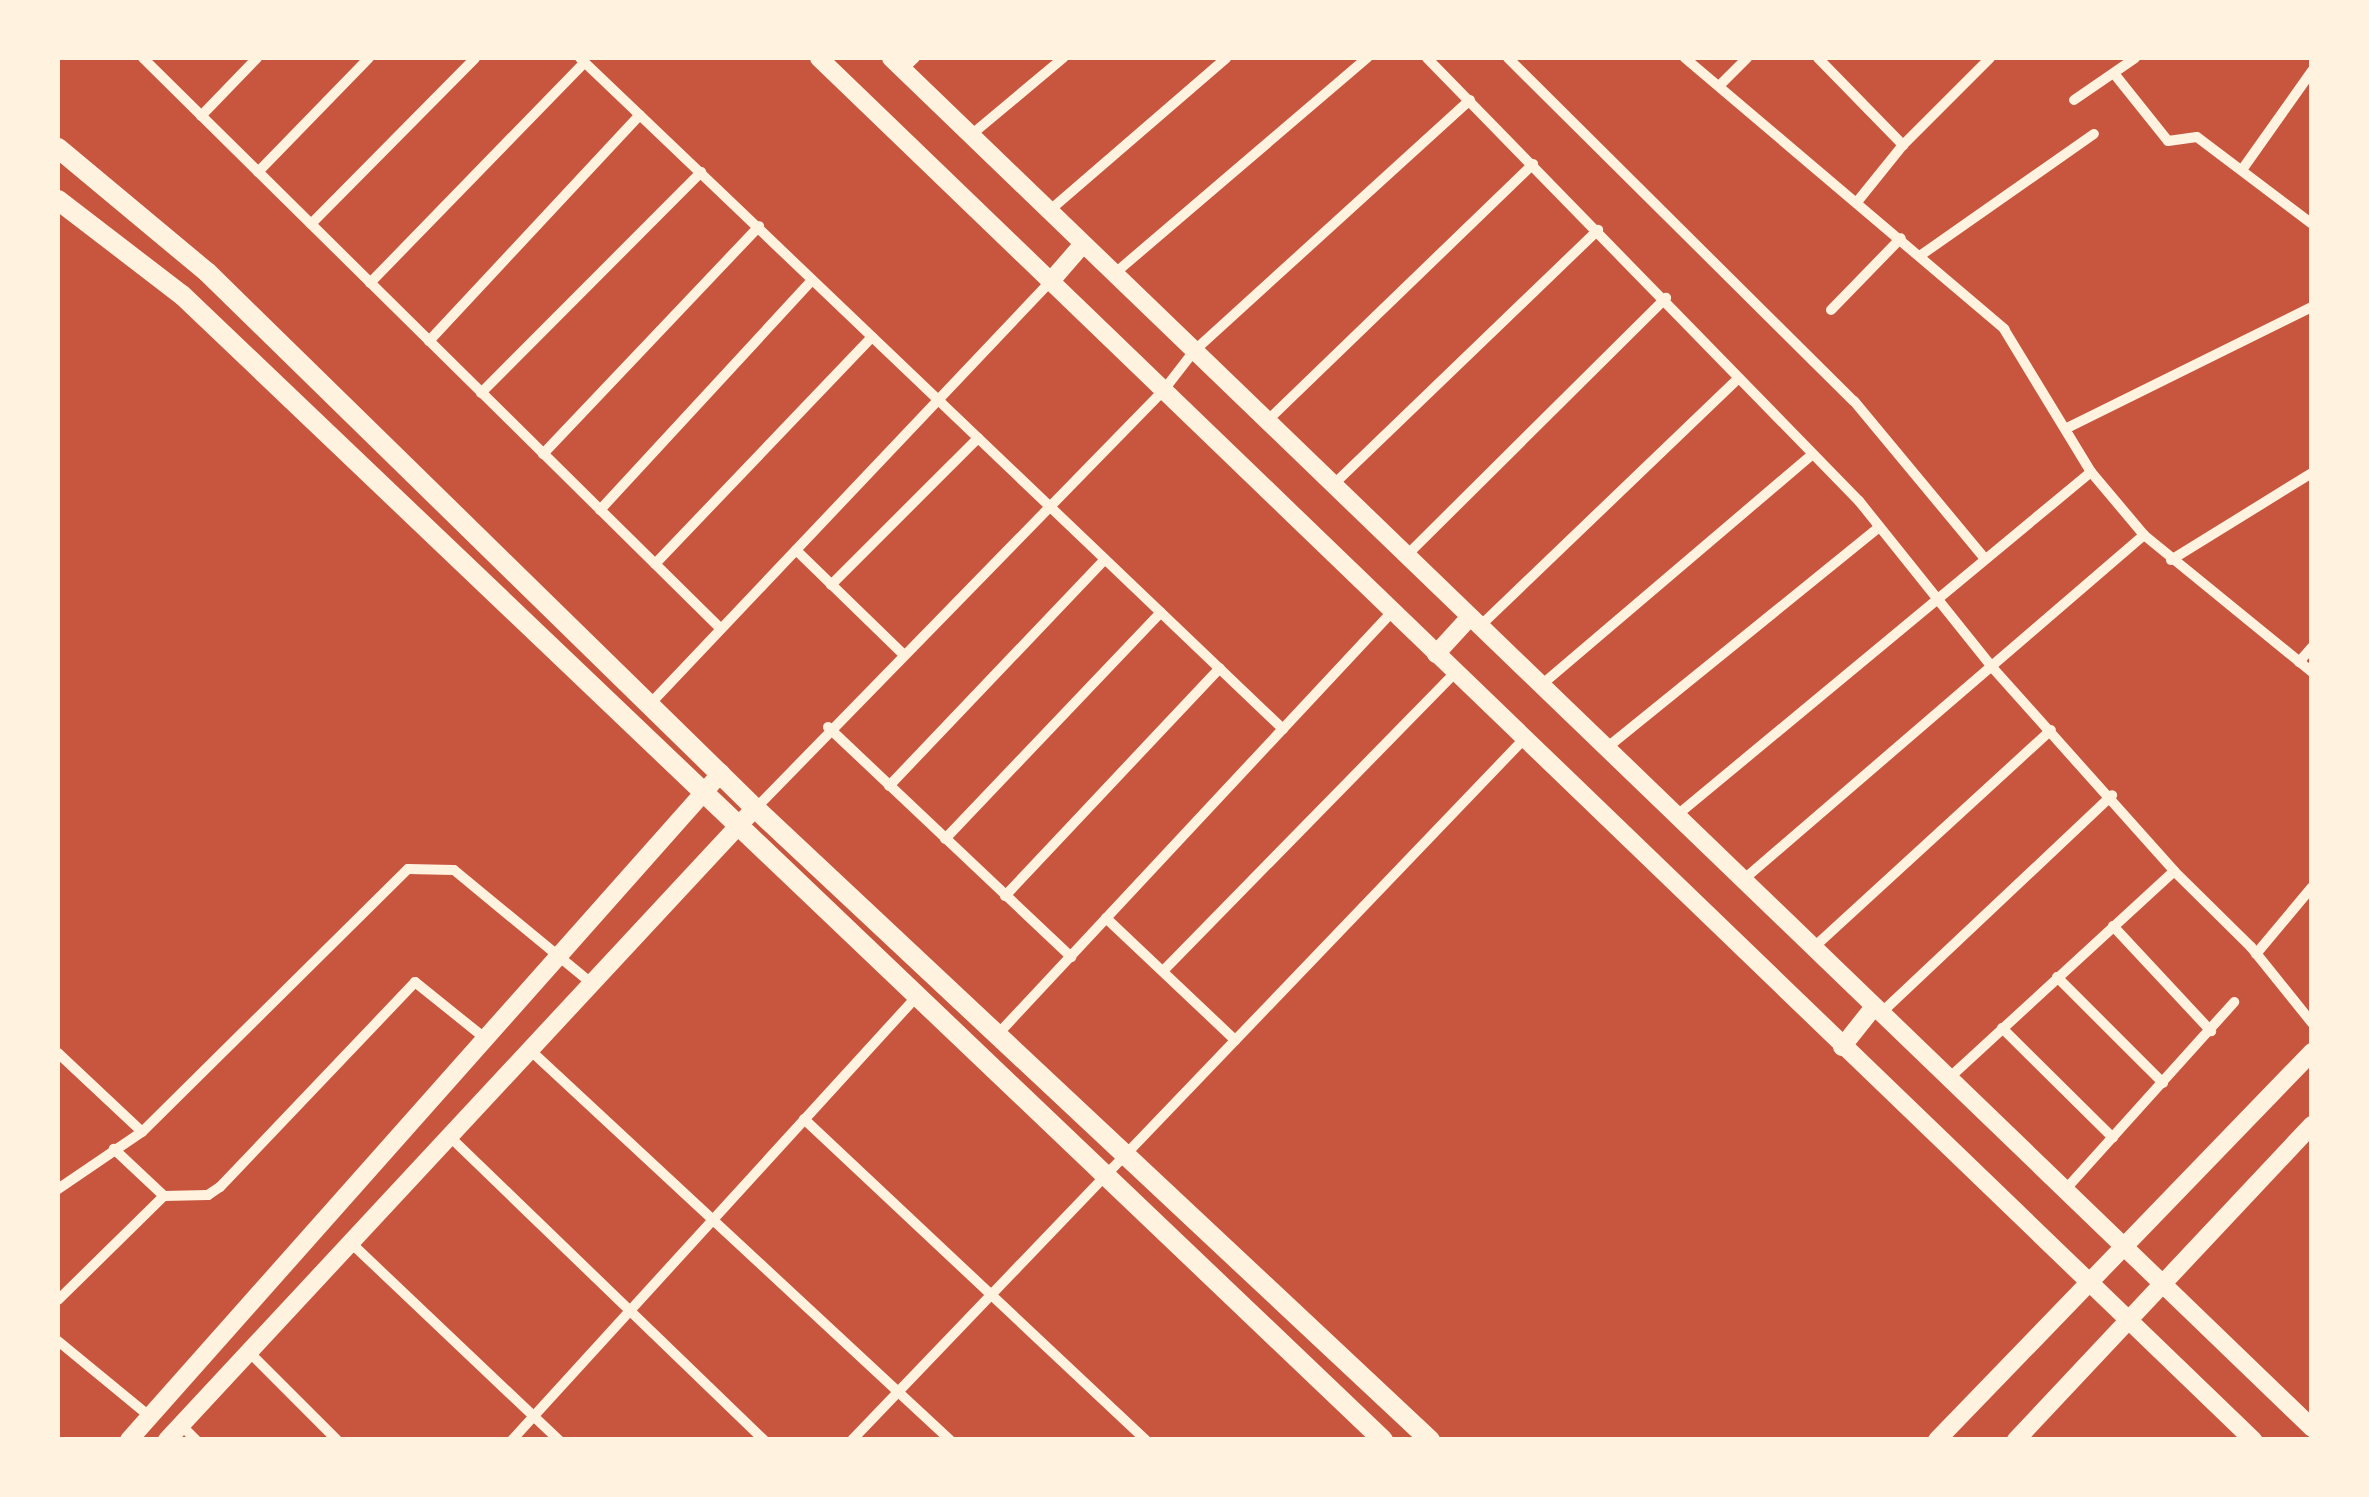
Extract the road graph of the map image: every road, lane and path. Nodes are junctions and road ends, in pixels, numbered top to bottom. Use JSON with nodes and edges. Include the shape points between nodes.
{"nodes":[{"id":1,"x":257,"y":58,"type":"edge"},
{"id":2,"x":369,"y":58,"type":"edge"},
{"id":3,"x":475,"y":58,"type":"edge"},
{"id":4,"x":819,"y":58,"type":"edge"},
{"id":5,"x":1063,"y":58,"type":"edge"},
{"id":6,"x":1226,"y":58,"type":"edge"},
{"id":7,"x":1368,"y":58,"type":"edge"},
{"id":8,"x":1428,"y":58,"type":"edge"},
{"id":9,"x":1508,"y":58,"type":"edge"},
{"id":10,"x":1685,"y":58,"type":"edge"},
{"id":11,"x":1747,"y":58,"type":"edge"},
{"id":12,"x":1818,"y":58,"type":"edge"},
{"id":13,"x":1990,"y":58,"type":"edge"},
{"id":14,"x":2135,"y":58,"type":"edge"},
{"id":15,"x":146,"y":59,"type":"edge"},
{"id":16,"x":582,"y":60,"type":"edge"},
{"id":17,"x":903,"y":61,"type":"edge"},
{"id":18,"x":2312,"y":71,"type":"edge"},
{"id":19,"x":2116,"y":76,"type":"junction"},
{"id":20,"x":1719,"y":86,"type":"junction"},
{"id":21,"x":1470,"y":100,"type":"junction"},
{"id":22,"x":2074,"y":100,"type":"dead end"},
{"id":23,"x":640,"y":115,"type":"junction"},
{"id":24,"x":201,"y":116,"type":"junction"},
{"id":25,"x":2094,"y":134,"type":"dead end"},
{"id":26,"x":971,"y":135,"type":"junction"},
{"id":27,"x":1903,"y":145,"type":"junction"},
{"id":28,"x":58,"y":148,"type":"edge"},
{"id":29,"x":1533,"y":164,"type":"junction"},
{"id":30,"x":2244,"y":167,"type":"junction"},
{"id":31,"x":258,"y":172,"type":"junction"},
{"id":32,"x":701,"y":172,"type":"junction"},
{"id":33,"x":58,"y":200,"type":"edge"},
{"id":34,"x":1858,"y":202,"type":"junction"},
{"id":35,"x":1050,"y":211,"type":"junction"},
{"id":36,"x":311,"y":224,"type":"junction"},
{"id":37,"x":2312,"y":224,"type":"edge"},
{"id":38,"x":758,"y":226,"type":"junction"},
{"id":39,"x":1598,"y":230,"type":"junction"},
{"id":40,"x":1901,"y":238,"type":"junction"},
{"id":41,"x":1082,"y":244,"type":"junction"},
{"id":42,"x":1921,"y":255,"type":"junction"},
{"id":43,"x":1114,"y":274,"type":"junction"},
{"id":44,"x":812,"y":280,"type":"junction"},
{"id":45,"x":370,"y":282,"type":"junction"},
{"id":46,"x":1050,"y":282,"type":"junction"},
{"id":47,"x":1666,"y":298,"type":"junction"},
{"id":48,"x":2312,"y":307,"type":"edge"},
{"id":49,"x":1831,"y":310,"type":"dead end"},
{"id":50,"x":872,"y":337,"type":"junction"},
{"id":51,"x":428,"y":340,"type":"junction"},
{"id":52,"x":1194,"y":351,"type":"junction"},
{"id":53,"x":1740,"y":378,"type":"junction"},
{"id":54,"x":1163,"y":391,"type":"junction"},
{"id":55,"x":482,"y":393,"type":"junction"},
{"id":56,"x":942,"y":400,"type":"junction"},
{"id":57,"x":1266,"y":422,"type":"junction"},
{"id":58,"x":2067,"y":428,"type":"junction"},
{"id":59,"x":978,"y":438,"type":"junction"},
{"id":60,"x":543,"y":454,"type":"junction"},
{"id":61,"x":1812,"y":456,"type":"junction"},
{"id":62,"x":2091,"y":472,"type":"junction"},
{"id":63,"x":2312,"y":473,"type":"edge"},
{"id":64,"x":1332,"y":486,"type":"junction"},
{"id":65,"x":1048,"y":507,"type":"junction"},
{"id":66,"x":600,"y":510,"type":"junction"},
{"id":67,"x":1879,"y":527,"type":"junction"},
{"id":68,"x":2144,"y":536,"type":"junction"},
{"id":69,"x":796,"y":550,"type":"junction"},
{"id":70,"x":1406,"y":557,"type":"junction"},
{"id":71,"x":1105,"y":559,"type":"junction"},
{"id":72,"x":1985,"y":559,"type":"junction"},
{"id":73,"x":2171,"y":560,"type":"junction"},
{"id":74,"x":655,"y":564,"type":"junction"},
{"id":75,"x":831,"y":584,"type":"junction"},
{"id":76,"x":1936,"y":600,"type":"junction"},
{"id":77,"x":1161,"y":612,"type":"junction"},
{"id":78,"x":1392,"y":612,"type":"junction"},
{"id":79,"x":1474,"y":623,"type":"junction"},
{"id":80,"x":721,"y":629,"type":"junction"},
{"id":81,"x":2312,"y":647,"type":"edge"},
{"id":82,"x":902,"y":653,"type":"junction"},
{"id":83,"x":1436,"y":654,"type":"junction"},
{"id":84,"x":2299,"y":662,"type":"junction"},
{"id":85,"x":1990,"y":666,"type":"junction"},
{"id":86,"x":1220,"y":668,"type":"junction"},
{"id":87,"x":2312,"y":672,"type":"edge"},
{"id":88,"x":1456,"y":673,"type":"junction"},
{"id":89,"x":1539,"y":687,"type":"junction"},
{"id":90,"x":651,"y":703,"type":"junction"},
{"id":91,"x":828,"y":727,"type":"junction"},
{"id":92,"x":1283,"y":729,"type":"junction"},
{"id":93,"x":2051,"y":730,"type":"junction"},
{"id":94,"x":1523,"y":740,"type":"junction"},
{"id":95,"x":1604,"y":750,"type":"junction"},
{"id":96,"x":721,"y":774,"type":"junction"},
{"id":97,"x":889,"y":786,"type":"junction"},
{"id":98,"x":700,"y":794,"type":"junction"},
{"id":99,"x":2112,"y":796,"type":"junction"},
{"id":100,"x":755,"y":808,"type":"junction"},
{"id":101,"x":1674,"y":817,"type":"junction"},
{"id":102,"x":736,"y":830,"type":"junction"},
{"id":103,"x":945,"y":839,"type":"junction"},
{"id":104,"x":2174,"y":871,"type":"junction"},
{"id":105,"x":1742,"y":882,"type":"junction"},
{"id":106,"x":2312,"y":887,"type":"edge"},
{"id":107,"x":1005,"y":896,"type":"junction"},
{"id":108,"x":1106,"y":918,"type":"junction"},
{"id":109,"x":2114,"y":926,"type":"junction"},
{"id":110,"x":1812,"y":949,"type":"junction"},
{"id":111,"x":2256,"y":954,"type":"junction"},
{"id":112,"x":558,"y":956,"type":"junction"},
{"id":113,"x":1071,"y":957,"type":"junction"},
{"id":114,"x":1164,"y":970,"type":"junction"},
{"id":115,"x":2057,"y":978,"type":"junction"},
{"id":116,"x":592,"y":983,"type":"junction"},
{"id":117,"x":919,"y":994,"type":"junction"},
{"id":118,"x":2234,"y":1002,"type":"dead end"},
{"id":119,"x":1876,"y":1011,"type":"junction"},
{"id":120,"x":2312,"y":1023,"type":"edge"},
{"id":121,"x":2002,"y":1028,"type":"junction"},
{"id":122,"x":2211,"y":1031,"type":"junction"},
{"id":123,"x":998,"y":1034,"type":"junction"},
{"id":124,"x":486,"y":1040,"type":"junction"},
{"id":125,"x":1235,"y":1040,"type":"junction"},
{"id":126,"x":1842,"y":1046,"type":"junction"},
{"id":127,"x":530,"y":1050,"type":"junction"},
{"id":128,"x":2312,"y":1052,"type":"edge"},
{"id":129,"x":58,"y":1053,"type":"edge"},
{"id":130,"x":1948,"y":1079,"type":"junction"},
{"id":131,"x":2164,"y":1083,"type":"junction"},
{"id":132,"x":804,"y":1119,"type":"junction"},
{"id":133,"x":2312,"y":1124,"type":"edge"},
{"id":134,"x":142,"y":1132,"type":"junction"},
{"id":135,"x":446,"y":1134,"type":"junction"},
{"id":136,"x":2112,"y":1138,"type":"junction"},
{"id":137,"x":114,"y":1149,"type":"junction"},
{"id":138,"x":1124,"y":1156,"type":"junction"},
{"id":139,"x":1106,"y":1174,"type":"junction"},
{"id":140,"x":58,"y":1189,"type":"edge"},
{"id":141,"x":2064,"y":1191,"type":"junction"},
{"id":142,"x":164,"y":1196,"type":"junction"},
{"id":143,"x":712,"y":1218,"type":"junction"},
{"id":144,"x":350,"y":1242,"type":"junction"},
{"id":145,"x":2122,"y":1247,"type":"junction"},
{"id":146,"x":2088,"y":1284,"type":"junction"},
{"id":147,"x":2162,"y":1285,"type":"junction"},
{"id":148,"x":990,"y":1296,"type":"junction"},
{"id":149,"x":58,"y":1300,"type":"edge"},
{"id":150,"x":630,"y":1316,"type":"junction"},
{"id":151,"x":2130,"y":1323,"type":"junction"},
{"id":152,"x":58,"y":1341,"type":"edge"},
{"id":153,"x":248,"y":1351,"type":"junction"},
{"id":154,"x":898,"y":1392,"type":"junction"},
{"id":155,"x":148,"y":1415,"type":"junction"},
{"id":156,"x":535,"y":1416,"type":"junction"},
{"id":157,"x":180,"y":1424,"type":"junction"},
{"id":158,"x":2312,"y":1428,"type":"edge"},
{"id":159,"x":129,"y":1440,"type":"edge"},
{"id":160,"x":167,"y":1440,"type":"edge"},
{"id":161,"x":196,"y":1440,"type":"edge"},
{"id":162,"x":337,"y":1440,"type":"edge"},
{"id":163,"x":512,"y":1440,"type":"edge"},
{"id":164,"x":559,"y":1440,"type":"edge"},
{"id":165,"x":764,"y":1440,"type":"edge"},
{"id":166,"x":852,"y":1440,"type":"edge"},
{"id":167,"x":950,"y":1440,"type":"edge"},
{"id":168,"x":1146,"y":1440,"type":"edge"},
{"id":169,"x":1383,"y":1440,"type":"edge"},
{"id":170,"x":1430,"y":1440,"type":"edge"},
{"id":171,"x":1937,"y":1440,"type":"edge"},
{"id":172,"x":2016,"y":1440,"type":"edge"},
{"id":173,"x":2253,"y":1440,"type":"edge"}],
"edges":[{"from":1,"to":24,"type":"street"},
{"from":2,"to":31,"type":"street"},
{"from":3,"to":36,"type":"street"},
{"from":4,"to":46,"type":"street"},
{"from":5,"to":26,"type":"street"},
{"from":6,"to":35,"type":"street"},
{"from":7,"to":43,"type":"street"},
{"from":8,"to":21,"type":"street"},
{"from":9,"to":72,"type":"street","via":[[1854,401]]},
{"from":10,"to":20,"type":"street"},
{"from":11,"to":20,"type":"street"},
{"from":12,"to":27,"type":"street"},
{"from":13,"to":27,"type":"street"},
{"from":14,"to":19,"type":"street"},
{"from":15,"to":24,"type":"street"},
{"from":16,"to":23,"type":"street"},
{"from":16,"to":45,"type":"street"},
{"from":17,"to":26,"type":"street"},
{"from":18,"to":30,"type":"street"},
{"from":19,"to":22,"type":"street"},
{"from":19,"to":30,"type":"street","via":[[2168,141],[2197,137]]},
{"from":20,"to":34,"type":"street"},
{"from":21,"to":29,"type":"street"},
{"from":21,"to":52,"type":"street"},
{"from":23,"to":32,"type":"street"},
{"from":23,"to":51,"type":"street"},
{"from":24,"to":31,"type":"street"},
{"from":25,"to":42,"type":"street"},
{"from":26,"to":35,"type":"street"},
{"from":27,"to":34,"type":"street"},
{"from":28,"to":90,"type":"main road","via":[[207,272]]},
{"from":29,"to":39,"type":"street"},
{"from":29,"to":57,"type":"street"},
{"from":30,"to":37,"type":"street"},
{"from":31,"to":36,"type":"street"},
{"from":32,"to":38,"type":"street"},
{"from":32,"to":55,"type":"street"},
{"from":33,"to":98,"type":"main road","via":[[182,295]]},
{"from":34,"to":40,"type":"street"},
{"from":35,"to":41,"type":"street"},
{"from":36,"to":45,"type":"street"},
{"from":38,"to":44,"type":"street"},
{"from":38,"to":60,"type":"street"},
{"from":39,"to":47,"type":"street"},
{"from":39,"to":64,"type":"street"},
{"from":40,"to":42,"type":"street"},
{"from":40,"to":49,"type":"street"},
{"from":41,"to":43,"type":"street"},
{"from":41,"to":46,"type":"street"},
{"from":42,"to":58,"type":"street","via":[[2004,330]]},
{"from":43,"to":52,"type":"street"},
{"from":44,"to":50,"type":"street"},
{"from":44,"to":66,"type":"street"},
{"from":45,"to":51,"type":"street"},
{"from":46,"to":54,"type":"street"},
{"from":46,"to":56,"type":"street"},
{"from":47,"to":53,"type":"street"},
{"from":47,"to":70,"type":"street"},
{"from":48,"to":58,"type":"street"},
{"from":50,"to":56,"type":"street"},
{"from":50,"to":74,"type":"street"},
{"from":51,"to":55,"type":"street"},
{"from":52,"to":54,"type":"street"},
{"from":52,"to":57,"type":"street"},
{"from":53,"to":61,"type":"street"},
{"from":53,"to":79,"type":"street"},
{"from":54,"to":65,"type":"street"},
{"from":54,"to":78,"type":"street"},
{"from":55,"to":60,"type":"street"},
{"from":56,"to":59,"type":"street"},
{"from":56,"to":69,"type":"street"},
{"from":57,"to":64,"type":"street"},
{"from":58,"to":62,"type":"street"},
{"from":59,"to":65,"type":"street"},
{"from":59,"to":75,"type":"street"},
{"from":60,"to":66,"type":"street"},
{"from":61,"to":67,"type":"street"},
{"from":61,"to":89,"type":"street"},
{"from":62,"to":68,"type":"street"},
{"from":62,"to":72,"type":"street"},
{"from":63,"to":73,"type":"street"},
{"from":64,"to":70,"type":"street"},
{"from":65,"to":71,"type":"street"},
{"from":65,"to":82,"type":"street"},
{"from":66,"to":74,"type":"street"},
{"from":67,"to":76,"type":"street"},
{"from":67,"to":95,"type":"street"},
{"from":68,"to":73,"type":"street"},
{"from":68,"to":85,"type":"street"},
{"from":69,"to":75,"type":"street"},
{"from":69,"to":80,"type":"street"},
{"from":70,"to":79,"type":"street"},
{"from":71,"to":77,"type":"street"},
{"from":71,"to":97,"type":"street"},
{"from":72,"to":76,"type":"street"},
{"from":73,"to":84,"type":"street"},
{"from":74,"to":80,"type":"street"},
{"from":75,"to":82,"type":"street"},
{"from":76,"to":85,"type":"street"},
{"from":76,"to":101,"type":"street"},
{"from":77,"to":86,"type":"street"},
{"from":77,"to":103,"type":"street"},
{"from":78,"to":83,"type":"street"},
{"from":78,"to":92,"type":"street"},
{"from":79,"to":83,"type":"street"},
{"from":79,"to":89,"type":"street"},
{"from":80,"to":90,"type":"street"},
{"from":81,"to":84,"type":"street"},
{"from":82,"to":91,"type":"street"},
{"from":83,"to":88,"type":"street"},
{"from":84,"to":87,"type":"street"},
{"from":85,"to":93,"type":"street"},
{"from":85,"to":105,"type":"street"},
{"from":86,"to":92,"type":"street"},
{"from":86,"to":107,"type":"street"},
{"from":88,"to":94,"type":"street"},
{"from":88,"to":114,"type":"street"},
{"from":89,"to":95,"type":"street"},
{"from":90,"to":96,"type":"main road"},
{"from":91,"to":97,"type":"street"},
{"from":91,"to":100,"type":"street"},
{"from":92,"to":108,"type":"street"},
{"from":93,"to":99,"type":"street"},
{"from":93,"to":110,"type":"street"},
{"from":94,"to":125,"type":"street"},
{"from":94,"to":126,"type":"street"},
{"from":95,"to":101,"type":"street"},
{"from":96,"to":98,"type":"street"},
{"from":96,"to":100,"type":"main road"},
{"from":97,"to":103,"type":"street"},
{"from":98,"to":102,"type":"main road"},
{"from":98,"to":112,"type":"street"},
{"from":99,"to":104,"type":"street"},
{"from":99,"to":119,"type":"street"},
{"from":100,"to":102,"type":"street"},
{"from":100,"to":123,"type":"main road"},
{"from":101,"to":105,"type":"street"},
{"from":102,"to":116,"type":"street"},
{"from":102,"to":117,"type":"main road"},
{"from":103,"to":107,"type":"street"},
{"from":104,"to":109,"type":"street"},
{"from":104,"to":111,"type":"street"},
{"from":105,"to":110,"type":"street"},
{"from":106,"to":111,"type":"street"},
{"from":107,"to":113,"type":"street"},
{"from":108,"to":113,"type":"street"},
{"from":108,"to":114,"type":"street"},
{"from":109,"to":115,"type":"street"},
{"from":109,"to":122,"type":"street"},
{"from":110,"to":119,"type":"street"},
{"from":111,"to":120,"type":"street"},
{"from":112,"to":116,"type":"street"},
{"from":112,"to":124,"type":"street"},
{"from":112,"to":134,"type":"street","via":[[454,870],[408,869]]},
{"from":113,"to":123,"type":"street"},
{"from":114,"to":125,"type":"street"},
{"from":115,"to":121,"type":"street"},
{"from":115,"to":131,"type":"street"},
{"from":116,"to":127,"type":"street"},
{"from":117,"to":132,"type":"street"},
{"from":117,"to":139,"type":"main road"},
{"from":118,"to":122,"type":"street"},
{"from":119,"to":126,"type":"street"},
{"from":119,"to":130,"type":"street"},
{"from":121,"to":130,"type":"street"},
{"from":121,"to":136,"type":"street"},
{"from":122,"to":131,"type":"street"},
{"from":123,"to":138,"type":"main road"},
{"from":124,"to":142,"type":"street","via":[[415,982],[220,1187],[208,1195]]},
{"from":124,"to":155,"type":"street"},
{"from":125,"to":138,"type":"street"},
{"from":126,"to":146,"type":"street"},
{"from":127,"to":135,"type":"street"},
{"from":127,"to":143,"type":"street"},
{"from":128,"to":145,"type":"street"},
{"from":129,"to":134,"type":"street"},
{"from":130,"to":141,"type":"street"},
{"from":131,"to":136,"type":"street"},
{"from":132,"to":143,"type":"street"},
{"from":132,"to":148,"type":"street"},
{"from":133,"to":147,"type":"street"},
{"from":134,"to":137,"type":"street"},
{"from":135,"to":144,"type":"street"},
{"from":135,"to":150,"type":"street"},
{"from":136,"to":141,"type":"street"},
{"from":137,"to":140,"type":"street"},
{"from":137,"to":142,"type":"street"},
{"from":138,"to":139,"type":"street"},
{"from":138,"to":170,"type":"main road"},
{"from":139,"to":148,"type":"street"},
{"from":139,"to":169,"type":"main road"},
{"from":141,"to":145,"type":"street"},
{"from":142,"to":149,"type":"street"},
{"from":143,"to":150,"type":"street"},
{"from":143,"to":154,"type":"street"},
{"from":144,"to":153,"type":"street"},
{"from":144,"to":156,"type":"street"},
{"from":145,"to":146,"type":"street"},
{"from":145,"to":147,"type":"street"},
{"from":146,"to":151,"type":"street"},
{"from":146,"to":171,"type":"street"},
{"from":147,"to":151,"type":"street"},
{"from":147,"to":158,"type":"street"},
{"from":148,"to":154,"type":"street"},
{"from":148,"to":168,"type":"street"},
{"from":150,"to":156,"type":"street"},
{"from":150,"to":165,"type":"street"},
{"from":151,"to":172,"type":"street"},
{"from":151,"to":173,"type":"street"},
{"from":152,"to":155,"type":"street"},
{"from":153,"to":157,"type":"street"},
{"from":153,"to":162,"type":"street"},
{"from":154,"to":166,"type":"street"},
{"from":154,"to":167,"type":"street"},
{"from":155,"to":159,"type":"street"},
{"from":156,"to":163,"type":"street"},
{"from":156,"to":164,"type":"street"},
{"from":157,"to":160,"type":"street"},
{"from":157,"to":161,"type":"street"}]}
